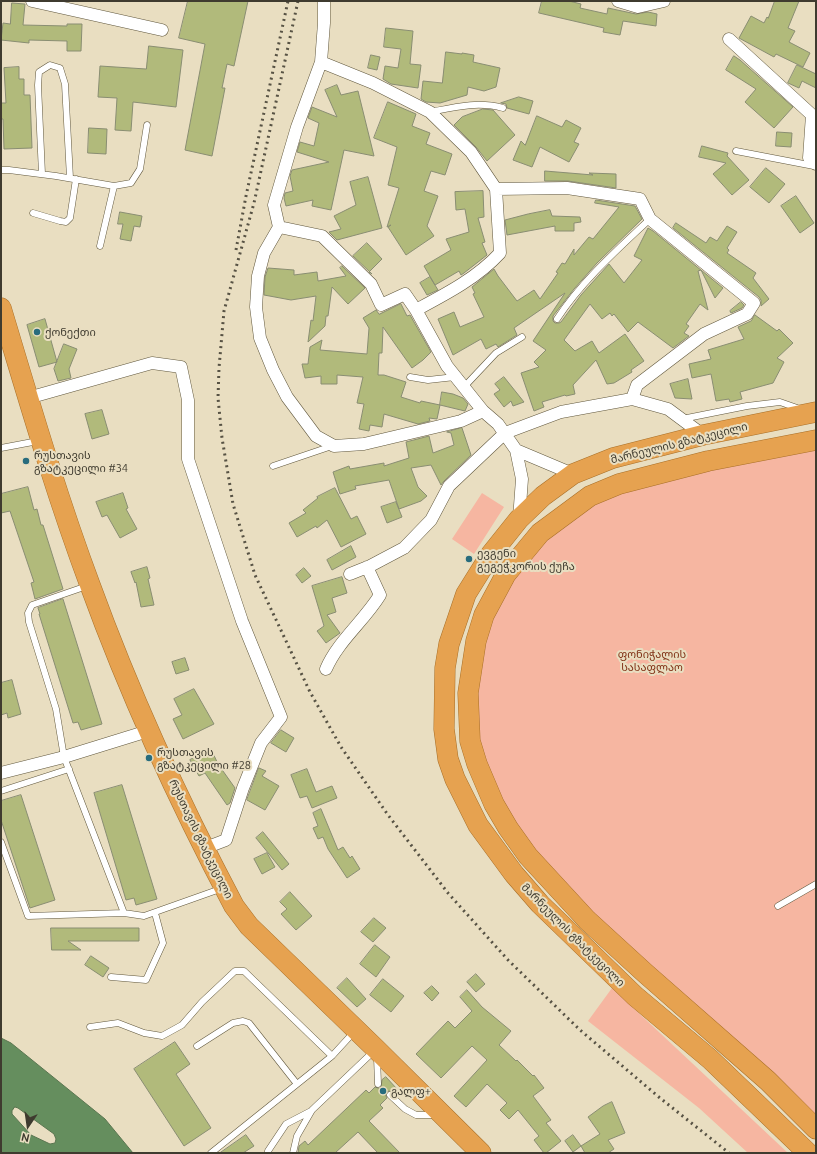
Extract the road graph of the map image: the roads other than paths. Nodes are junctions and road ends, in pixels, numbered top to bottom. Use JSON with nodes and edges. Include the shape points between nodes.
{"nodes":[{"id":1,"x":32,"y":1,"type":"edge"},
{"id":2,"x":324,"y":1,"type":"edge"},
{"id":3,"x":618,"y":1,"type":"edge"},
{"id":4,"x":664,"y":1,"type":"edge"},
{"id":5,"x":162,"y":30,"type":"dead end"},
{"id":6,"x":729,"y":39,"type":"dead end"},
{"id":7,"x":321,"y":62,"type":"junction"},
{"id":8,"x":503,"y":108,"type":"dead end"},
{"id":9,"x":430,"y":112,"type":"junction"},
{"id":10,"x":814,"y":115,"type":"edge"},
{"id":11,"x":147,"y":125,"type":"dead end"},
{"id":12,"x":736,"y":151,"type":"dead end"},
{"id":13,"x":816,"y":165,"type":"edge"},
{"id":14,"x":1,"y":170,"type":"edge"},
{"id":15,"x":42,"y":174,"type":"junction"},
{"id":16,"x":73,"y":179,"type":"junction"},
{"id":17,"x":114,"y":186,"type":"junction"},
{"id":18,"x":496,"y":190,"type":"junction"},
{"id":19,"x":33,"y":213,"type":"dead end"},
{"id":20,"x":650,"y":219,"type":"junction"},
{"id":21,"x":279,"y":227,"type":"junction"},
{"id":22,"x":100,"y":246,"type":"dead end"},
{"id":23,"x":1,"y":308,"type":"edge"},
{"id":24,"x":416,"y":310,"type":"junction"},
{"id":25,"x":557,"y":319,"type":"dead end"},
{"id":26,"x":522,"y":337,"type":"dead end"},
{"id":27,"x":410,"y":377,"type":"dead end"},
{"id":28,"x":455,"y":377,"type":"junction"},
{"id":29,"x":464,"y":387,"type":"junction"},
{"id":30,"x":28,"y":398,"type":"junction"},
{"id":31,"x":632,"y":399,"type":"junction"},
{"id":32,"x":483,"y":411,"type":"junction"},
{"id":33,"x":813,"y":413,"type":"edge"},
{"id":34,"x":682,"y":419,"type":"junction"},
{"id":35,"x":505,"y":433,"type":"junction"},
{"id":36,"x":702,"y":435,"type":"junction"},
{"id":37,"x":41,"y":440,"type":"junction"},
{"id":38,"x":809,"y":443,"type":"edge"},
{"id":39,"x":334,"y":446,"type":"junction"},
{"id":40,"x":1,"y":448,"type":"edge"},
{"id":41,"x":516,"y":450,"type":"junction"},
{"id":42,"x":273,"y":466,"type":"dead end"},
{"id":43,"x":573,"y":474,"type":"junction"},
{"id":44,"x":519,"y":519,"type":"junction"},
{"id":45,"x":367,"y":567,"type":"junction"},
{"id":46,"x":350,"y":574,"type":"dead end"},
{"id":47,"x":90,"y":586,"type":"junction"},
{"id":48,"x":326,"y":669,"type":"dead end"},
{"id":49,"x":148,"y":730,"type":"junction"},
{"id":50,"x":64,"y":757,"type":"junction"},
{"id":51,"x":69,"y":769,"type":"junction"},
{"id":52,"x":1,"y":773,"type":"edge"},
{"id":53,"x":1,"y":791,"type":"edge"},
{"id":54,"x":1,"y":842,"type":"edge"},
{"id":55,"x":205,"y":848,"type":"junction"},
{"id":56,"x":816,"y":884,"type":"edge"},
{"id":57,"x":224,"y":887,"type":"junction"},
{"id":58,"x":778,"y":906,"type":"dead end"},
{"id":59,"x":124,"y":913,"type":"junction"},
{"id":60,"x":155,"y":913,"type":"junction"},
{"id":61,"x":111,"y":977,"type":"dead end"},
{"id":62,"x":90,"y":1027,"type":"dead end"},
{"id":63,"x":356,"y":1030,"type":"junction"},
{"id":64,"x":197,"y":1046,"type":"dead end"},
{"id":65,"x":376,"y":1049,"type":"junction"},
{"id":66,"x":332,"y":1056,"type":"junction"},
{"id":67,"x":746,"y":1061,"type":"junction"},
{"id":68,"x":730,"y":1079,"type":"junction"},
{"id":69,"x":768,"y":1081,"type":"junction"},
{"id":70,"x":297,"y":1084,"type":"junction"},
{"id":71,"x":378,"y":1084,"type":"dead end"},
{"id":72,"x":390,"y":1095,"type":"dead end"},
{"id":73,"x":752,"y":1101,"type":"junction"},
{"id":74,"x":312,"y":1110,"type":"junction"},
{"id":75,"x":442,"y":1114,"type":"junction"},
{"id":76,"x":816,"y":1130,"type":"edge"},
{"id":77,"x":211,"y":1153,"type":"edge"},
{"id":78,"x":268,"y":1153,"type":"edge"},
{"id":79,"x":293,"y":1153,"type":"edge"},
{"id":80,"x":481,"y":1153,"type":"edge"},
{"id":81,"x":808,"y":1153,"type":"edge"}],
"edges":[{"from":1,"to":5,"type":"street"},
{"from":2,"to":7,"type":"street"},
{"from":3,"to":4,"type":"street","via":[[638,7]]},
{"from":6,"to":10,"type":"street"},
{"from":7,"to":9,"type":"street","via":[[373,83]]},
{"from":7,"to":21,"type":"street","via":[[297,127],[274,205]]},
{"from":8,"to":9,"type":"lane","via":[[473,104]]},
{"from":9,"to":18,"type":"street","via":[[471,152]]},
{"from":10,"to":13,"type":"street","via":[[809,158]]},
{"from":11,"to":17,"type":"lane","via":[[140,169],[131,183]]},
{"from":12,"to":13,"type":"lane"},
{"from":14,"to":15,"type":"lane"},
{"from":15,"to":16,"type":"lane"},
{"from":15,"to":16,"type":"lane","via":[[38,85],[39,72],[50,65],[60,68],[65,84]]},
{"from":16,"to":17,"type":"lane"},
{"from":16,"to":19,"type":"lane","via":[[70,218],[66,222]]},
{"from":17,"to":22,"type":"lane"},
{"from":18,"to":20,"type":"street","via":[[567,188],[640,199]]},
{"from":18,"to":24,"type":"street","via":[[500,253],[489,265],[447,294]]},
{"from":20,"to":25,"type":"lane","via":[[601,266],[568,302]]},
{"from":20,"to":31,"type":"street","via":[[754,304],[747,314],[704,334],[637,385]]},
{"from":21,"to":24,"type":"street","via":[[322,236],[371,284],[381,304],[405,294]]},
{"from":21,"to":39,"type":"street","via":[[264,253],[258,276],[256,307],[260,338],[287,397],[316,436]]},
{"from":23,"to":30,"type":"highway","name":"რუსთავის გზატკეცილი"},
{"from":24,"to":28,"type":"street","via":[[446,366]]},
{"from":26,"to":29,"type":"lane","via":[[496,353]]},
{"from":27,"to":28,"type":"lane","via":[[428,380]]},
{"from":28,"to":29,"type":"street"},
{"from":29,"to":32,"type":"street"},
{"from":30,"to":37,"type":"highway","name":"რუსთავის გზატკეცილი"},
{"from":30,"to":55,"type":"street","via":[[152,364],[181,367],[188,400],[188,459],[242,621],[281,717],[261,744],[226,840]]},
{"from":31,"to":34,"type":"street","via":[[668,409]]},
{"from":31,"to":35,"type":"street","via":[[561,412]]},
{"from":32,"to":35,"type":"street"},
{"from":32,"to":39,"type":"street","via":[[461,421],[364,444]]},
{"from":33,"to":34,"type":"lane","via":[[780,402]]},
{"from":33,"to":36,"type":"highway","name":"მარნეულის გზატკეცილი"},
{"from":34,"to":36,"type":"street"},
{"from":35,"to":41,"type":"street"},
{"from":35,"to":45,"type":"street","via":[[449,486],[431,520],[404,548]]},
{"from":36,"to":43,"type":"highway","name":"მარნეულის გზატკეცილი","via":[[613,458]]},
{"from":37,"to":40,"type":"lane"},
{"from":37,"to":47,"type":"highway","name":"რუსთავის გზატკეცილი"},
{"from":38,"to":67,"type":"highway","name":"მარნეულის გზატკეცილი","via":[[708,460],[619,484],[590,496],[540,533],[506,574],[484,615],[476,641],[468,693],[470,741],[477,764],[494,804],[528,856],[587,920]]},
{"from":39,"to":42,"type":"lane"},
{"from":41,"to":43,"type":"street"},
{"from":41,"to":44,"type":"street","via":[[522,479]]},
{"from":43,"to":44,"type":"highway","name":"მარნეულის გზატკეცილი","via":[[543,496]]},
{"from":44,"to":68,"type":"highway","name":"მარნეულის გზატკეცილი","via":[[490,554],[466,594],[449,644],[444,668],[444,729],[448,759],[455,779],[478,825],[540,904],[635,996]]},
{"from":45,"to":46,"type":"street"},
{"from":45,"to":48,"type":"street","via":[[380,595],[332,657]]},
{"from":47,"to":49,"type":"highway","name":"რუსთავის გზატკეცილი"},
{"from":47,"to":50,"type":"lane","via":[[32,605],[28,613],[56,709]]},
{"from":49,"to":50,"type":"street"},
{"from":49,"to":55,"type":"highway","name":"რუსთავის გზატკეცილი"},
{"from":50,"to":51,"type":"lane"},
{"from":50,"to":52,"type":"street"},
{"from":51,"to":53,"type":"lane"},
{"from":51,"to":59,"type":"lane"},
{"from":54,"to":59,"type":"lane","via":[[28,916]]},
{"from":55,"to":57,"type":"highway","name":"რუსთავის გზატკეცილი"},
{"from":56,"to":58,"type":"lane"},
{"from":57,"to":60,"type":"lane"},
{"from":57,"to":63,"type":"highway","name":"რუსთავის გზატკეცილი","via":[[249,926]]},
{"from":59,"to":60,"type":"lane","via":[[144,916]]},
{"from":60,"to":61,"type":"lane","via":[[163,943],[146,980]]},
{"from":62,"to":66,"type":"lane","via":[[118,1023],[144,1033],[162,1036],[182,1025],[235,971],[244,971]]},
{"from":63,"to":65,"type":"highway","name":"რუსთავის გზატკეცილი"},
{"from":63,"to":66,"type":"lane"},
{"from":64,"to":70,"type":"lane","via":[[233,1023],[249,1023]]},
{"from":65,"to":71,"type":"lane"},
{"from":65,"to":74,"type":"lane"},
{"from":65,"to":75,"type":"highway","name":"რუსთავის გზატკეცილი"},
{"from":66,"to":70,"type":"lane"},
{"from":67,"to":68,"type":"highway"},
{"from":67,"to":69,"type":"highway","name":"მარნეულის გზატკეცილი"},
{"from":68,"to":73,"type":"highway","name":"მარნეულის გზატკეცილი"},
{"from":69,"to":73,"type":"highway"},
{"from":69,"to":76,"type":"highway","name":"მარნეულის გზატკეცილი"},
{"from":70,"to":77,"type":"lane"},
{"from":72,"to":75,"type":"lane","via":[[416,1115]]},
{"from":73,"to":81,"type":"highway","name":"მარნეულის გზატკეცილი"},
{"from":74,"to":78,"type":"lane","via":[[286,1124]]},
{"from":74,"to":79,"type":"lane","via":[[297,1136]]},
{"from":75,"to":80,"type":"highway","name":"რუსთავის გზატკეცილი"}]}
